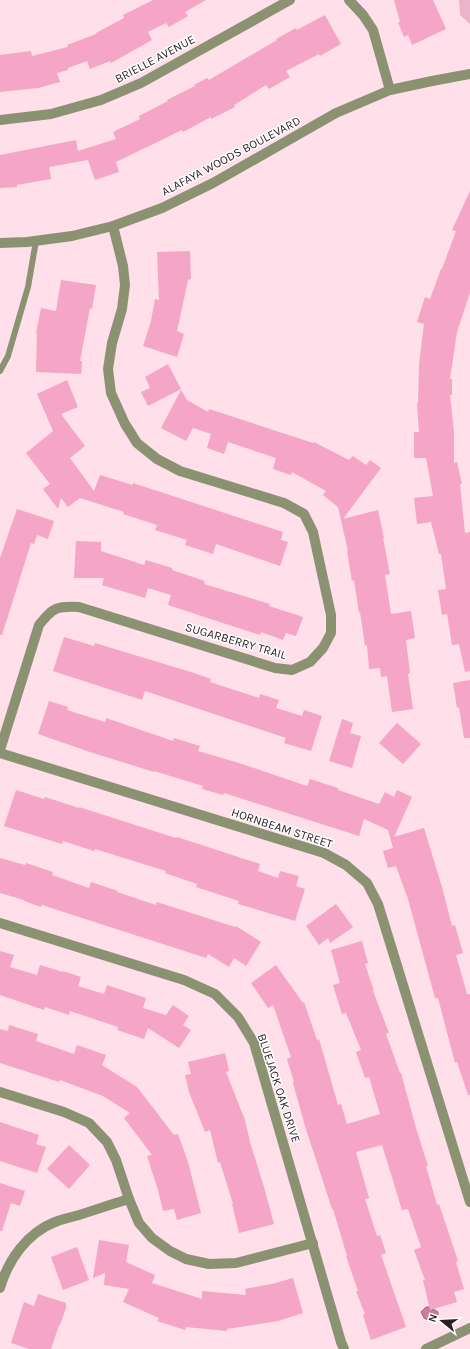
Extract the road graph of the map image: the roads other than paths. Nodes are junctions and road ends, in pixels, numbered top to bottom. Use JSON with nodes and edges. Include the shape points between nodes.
{"nodes":[{"id":1,"x":290,"y":0,"type":"edge"},
{"id":2,"x":349,"y":0,"type":"edge"},
{"id":3,"x":470,"y":74,"type":"edge"},
{"id":4,"x":390,"y":90,"type":"junction"},
{"id":5,"x":0,"y":120,"type":"edge"},
{"id":6,"x":113,"y":226,"type":"junction"},
{"id":7,"x":36,"y":241,"type":"junction"},
{"id":8,"x":0,"y":242,"type":"edge"},
{"id":9,"x":0,"y":371,"type":"edge"},
{"id":10,"x":0,"y":750,"type":"edge"},
{"id":11,"x":0,"y":753,"type":"edge"},
{"id":12,"x":0,"y":923,"type":"edge"},
{"id":13,"x":0,"y":1092,"type":"edge"},
{"id":14,"x":128,"y":1200,"type":"junction"},
{"id":15,"x":470,"y":1202,"type":"edge"},
{"id":16,"x":313,"y":1243,"type":"junction"},
{"id":17,"x":0,"y":1288,"type":"edge"},
{"id":18,"x":470,"y":1328,"type":"edge"},
{"id":19,"x":344,"y":1349,"type":"edge"},
{"id":20,"x":426,"y":1349,"type":"edge"}],
"edges":[{"from":1,"to":5,"type":"street","name":"BRIELLE AVENUE","via":[[141,83],[101,100],[51,114]]},
{"from":2,"to":4,"type":"street","via":[[373,30]]},
{"from":3,"to":4,"type":"street","name":"ALAFAYA WOODS BOULEVARD"},
{"from":4,"to":6,"type":"street","name":"ALAFAYA WOODS BOULEVARD","via":[[336,113],[213,183],[168,205]]},
{"from":6,"to":7,"type":"street","name":"ALAFAYA WOODS BOULEVARD"},
{"from":6,"to":10,"type":"street","name":"SUGARBERRY TRAIL","via":[[125,285],[108,369],[111,393],[125,424],[137,443],[157,459],[180,471],[284,503],[304,514],[313,532],[331,615],[331,633],[323,648],[310,662],[292,670],[275,668],[79,607],[61,607],[48,613],[39,625]]},
{"from":7,"to":8,"type":"street","name":"ALAFAYA WOODS BOULEVARD"},
{"from":7,"to":9,"type":"lane","via":[[25,299],[8,356]]},
{"from":11,"to":15,"type":"street","name":"HORNBEAM STREET","via":[[324,853],[346,865],[367,883],[378,904]]},
{"from":12,"to":16,"type":"street","name":"BLUEJACK OAK DRIVE","via":[[184,980],[214,994],[238,1017],[254,1043]]},
{"from":13,"to":14,"type":"street","via":[[64,1112],[89,1124],[107,1142],[116,1160]]},
{"from":14,"to":16,"type":"street","via":[[139,1223],[152,1238],[186,1259],[209,1264],[236,1263]]},
{"from":14,"to":17,"type":"street","via":[[55,1222],[39,1231],[12,1259]]},
{"from":16,"to":19,"type":"street","name":"BLUEJACK OAK DRIVE"},
{"from":18,"to":20,"type":"street"}]}
